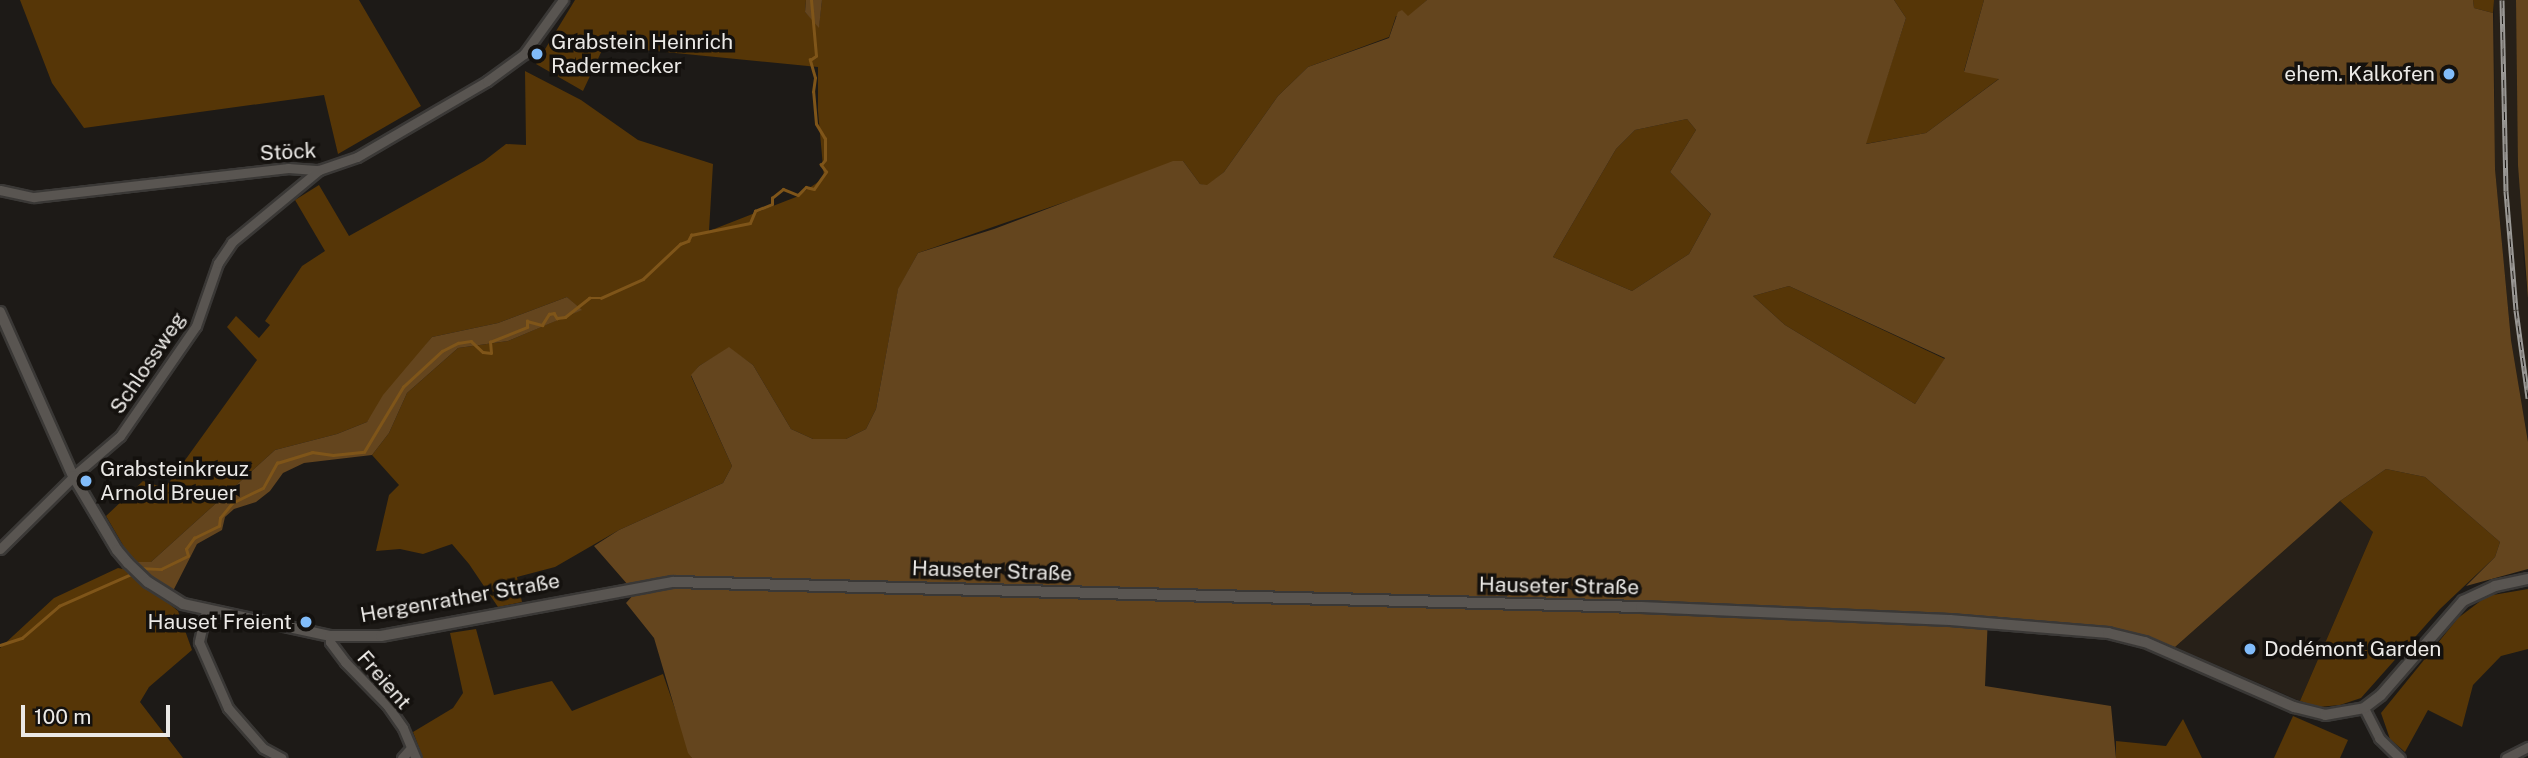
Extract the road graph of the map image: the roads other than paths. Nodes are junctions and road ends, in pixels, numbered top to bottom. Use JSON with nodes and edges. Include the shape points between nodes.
{"nodes":[{"id":1,"x":563,"y":0,"type":"edge"},
{"id":2,"x":319,"y":170,"type":"junction"},
{"id":3,"x":0,"y":190,"type":"edge"},
{"id":4,"x":0,"y":312,"type":"edge"},
{"id":5,"x":73,"y":476,"type":"junction"},
{"id":6,"x":0,"y":549,"type":"edge"},
{"id":7,"x":2528,"y":579,"type":"edge"},
{"id":8,"x":636,"y":586,"type":"joint"},
{"id":9,"x":206,"y":611,"type":"junction"},
{"id":10,"x":330,"y":636,"type":"junction"},
{"id":11,"x":2364,"y":708,"type":"junction"},
{"id":12,"x":411,"y":747,"type":"junction"},
{"id":13,"x":2528,"y":747,"type":"edge"},
{"id":14,"x":282,"y":758,"type":"edge"},
{"id":15,"x":402,"y":758,"type":"edge"},
{"id":16,"x":416,"y":758,"type":"edge"},
{"id":17,"x":2400,"y":758,"type":"edge"},
{"id":18,"x":2507,"y":758,"type":"edge"}],
"edges":[{"from":1,"to":2,"type":"street","name":"Stöck","via":[[524,54],[487,81],[357,156]]},
{"from":2,"to":3,"type":"street","name":"Stöck","via":[[288,168],[34,197]]},
{"from":2,"to":5,"type":"street","name":"Schlossweg","via":[[232,242],[218,263],[203,313],[178,356],[120,436]]},
{"from":4,"to":5,"type":"street","name":"Hergenrather Straße"},
{"from":5,"to":6,"type":"street","name":"Schlossweg"},
{"from":5,"to":9,"type":"street","name":"Hergenrather Straße","via":[[128,564],[166,594]]},
{"from":7,"to":11,"type":"street","via":[[2495,586],[2463,601]]},
{"from":8,"to":10,"type":"street","name":"Hergenrather Straße","via":[[381,636]]},
{"from":8,"to":11,"type":"street","name":"Hauseter Straße","via":[[673,582],[1641,607],[2040,625],[2145,642],[2308,712],[2337,714]]},
{"from":9,"to":10,"type":"street","name":"Hergenrather Straße"},
{"from":9,"to":14,"type":"street","via":[[199,642],[228,708],[263,748]]},
{"from":10,"to":12,"type":"street","name":"Freient","via":[[345,662],[387,705]]},
{"from":11,"to":17,"type":"street","via":[[2379,738]]},
{"from":12,"to":15,"type":"street"},
{"from":12,"to":16,"type":"street","name":"Freient"},
{"from":13,"to":18,"type":"street"}]}
